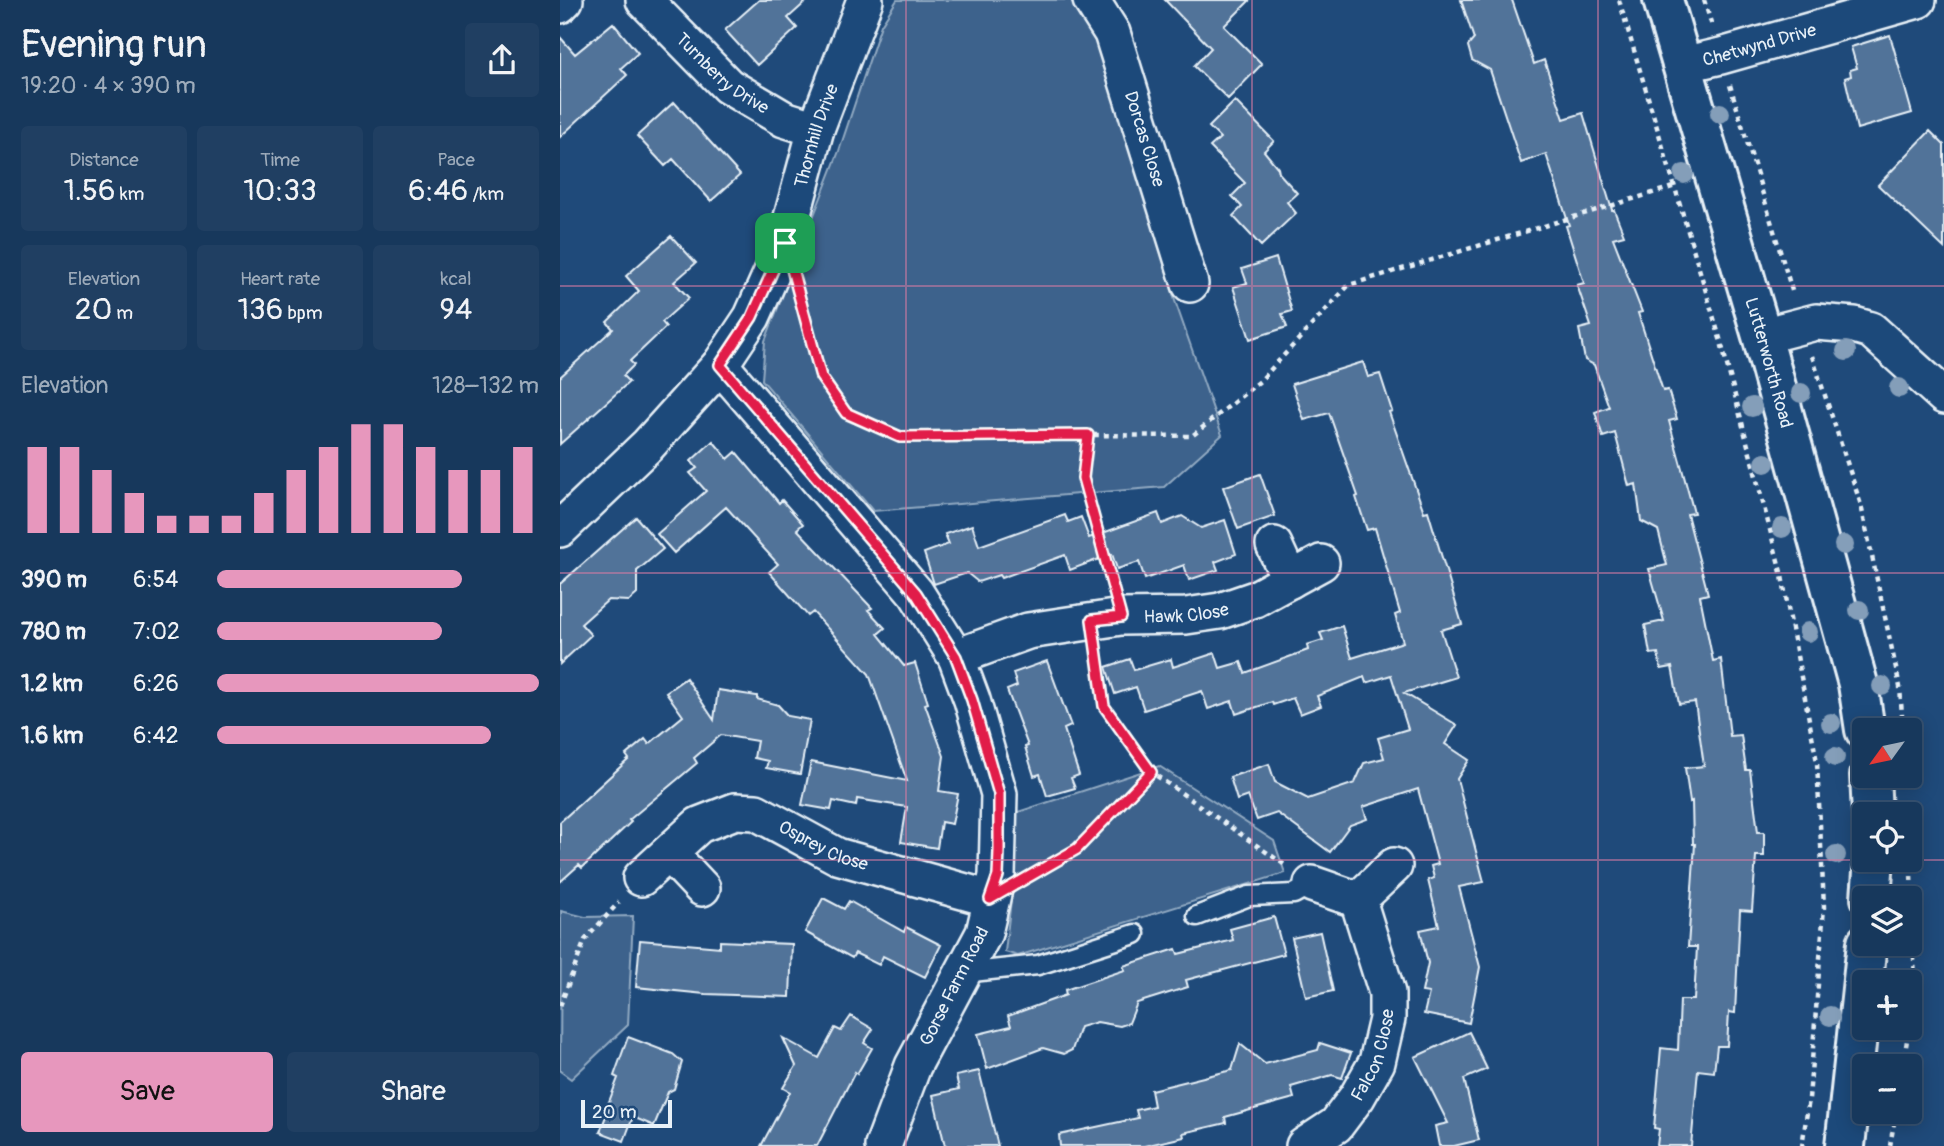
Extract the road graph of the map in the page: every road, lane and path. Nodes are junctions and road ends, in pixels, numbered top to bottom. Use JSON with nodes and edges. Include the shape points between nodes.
{"nodes":[{"id":1,"x":565,"y":0,"type":"edge"},
{"id":2,"x":644,"y":0,"type":"edge"},
{"id":3,"x":865,"y":0,"type":"edge"},
{"id":4,"x":1091,"y":0,"type":"edge"},
{"id":5,"x":1619,"y":0,"type":"edge"},
{"id":6,"x":1663,"y":0,"type":"edge"},
{"id":7,"x":1704,"y":0,"type":"edge"},
{"id":8,"x":1917,"y":0,"type":"edge"},
{"id":9,"x":560,"y":5,"type":"edge"},
{"id":10,"x":1721,"y":56,"type":"junction"},
{"id":11,"x":1682,"y":65,"type":"junction"},
{"id":12,"x":816,"y":129,"type":"junction"},
{"id":13,"x":1712,"y":173,"type":"junction"},
{"id":14,"x":1676,"y":186,"type":"junction"},
{"id":15,"x":785,"y":243,"type":"junction"},
{"id":16,"x":1190,"y":284,"type":"dead end"},
{"id":17,"x":1803,"y":326,"type":"junction"},
{"id":18,"x":1762,"y":337,"type":"junction"},
{"id":19,"x":720,"y":365,"type":"junction"},
{"id":20,"x":1944,"y":396,"type":"edge"},
{"id":21,"x":1088,"y":435,"type":"junction"},
{"id":22,"x":560,"y":529,"type":"edge"},
{"id":23,"x":1274,"y":545,"type":"dead end"},
{"id":24,"x":1321,"y":563,"type":"dead end"},
{"id":25,"x":1290,"y":580,"type":"junction"},
{"id":26,"x":1107,"y":618,"type":"junction"},
{"id":27,"x":956,"y":657,"type":"junction"},
{"id":28,"x":1863,"y":718,"type":"edge"},
{"id":29,"x":1902,"y":718,"type":"edge"},
{"id":30,"x":1151,"y":772,"type":"junction"},
{"id":31,"x":669,"y":853,"type":"junction"},
{"id":32,"x":1394,"y":866,"type":"dead end"},
{"id":33,"x":1911,"y":872,"type":"edge"},
{"id":34,"x":641,"y":878,"type":"joint"},
{"id":35,"x":1312,"y":884,"type":"junction"},
{"id":36,"x":702,"y":888,"type":"dead end"},
{"id":37,"x":990,"y":899,"type":"junction"},
{"id":38,"x":1358,"y":900,"type":"junction"},
{"id":39,"x":1197,"y":916,"type":"dead end"},
{"id":40,"x":1135,"y":934,"type":"dead end"},
{"id":41,"x":1866,"y":956,"type":"edge"},
{"id":42,"x":1914,"y":970,"type":"edge"},
{"id":43,"x":963,"y":973,"type":"junction"},
{"id":44,"x":560,"y":1006,"type":"edge"},
{"id":45,"x":1894,"y":1124,"type":"edge"},
{"id":46,"x":884,"y":1146,"type":"edge"},
{"id":47,"x":1304,"y":1146,"type":"edge"},
{"id":48,"x":1802,"y":1146,"type":"edge"},
{"id":49,"x":1844,"y":1146,"type":"edge"},
{"id":50,"x":1890,"y":1146,"type":"edge"}],
"edges":[{"from":1,"to":9,"type":"street"},
{"from":2,"to":12,"type":"street","name":"Turnberry Drive","via":[[728,86],[785,119]]},
{"from":3,"to":12,"type":"street","name":"Thornhill Drive"},
{"from":4,"to":16,"type":"street","name":"Dorcas Close","via":[[1112,33]]},
{"from":5,"to":14,"type":"path"},
{"from":6,"to":11,"type":"main road","name":"Lutterworth Road"},
{"from":7,"to":10,"type":"path"},
{"from":8,"to":10,"type":"street","name":"Chetwynd Drive"},
{"from":10,"to":11,"type":"street","name":"Chetwynd Drive"},
{"from":10,"to":17,"type":"path"},
{"from":11,"to":13,"type":"main road","name":"Lutterworth Road"},
{"from":12,"to":15,"type":"street","name":"Thornhill Drive"},
{"from":13,"to":14,"type":"path"},
{"from":13,"to":18,"type":"main road","name":"Lutterworth Road"},
{"from":14,"to":21,"type":"path","via":[[1349,285],[1259,381],[1192,436]]},
{"from":14,"to":48,"type":"path","via":[[1782,576],[1817,762],[1824,907]]},
{"from":15,"to":19,"type":"street","name":"Thornhill Drive","via":[[752,317]]},
{"from":15,"to":21,"type":"path","via":[[821,377],[846,413],[900,437]]},
{"from":17,"to":18,"type":"street"},
{"from":17,"to":20,"type":"street","via":[[1816,322],[1871,330]]},
{"from":17,"to":29,"type":"path","via":[[1861,505],[1900,687]]},
{"from":18,"to":28,"type":"main road","name":"Lutterworth Road","via":[[1858,684]]},
{"from":19,"to":22,"type":"street","name":"Thornhill Drive","via":[[648,445]]},
{"from":19,"to":27,"type":"street","name":"Gorse Farm Road","via":[[916,593]]},
{"from":21,"to":26,"type":"path","via":[[1083,478]]},
{"from":23,"to":25,"type":"street"},
{"from":24,"to":25,"type":"street","name":"Hawk Close"},
{"from":25,"to":26,"type":"street","name":"Hawk Close","via":[[1220,611]]},
{"from":26,"to":27,"type":"street","name":"Hawk Close","via":[[1028,631]]},
{"from":26,"to":30,"type":"path","via":[[1104,706]]},
{"from":27,"to":37,"type":"street","name":"Gorse Farm Road","via":[[999,794],[998,876]]},
{"from":30,"to":35,"type":"path"},
{"from":30,"to":37,"type":"path","via":[[1077,849]]},
{"from":31,"to":34,"type":"street","name":"Osprey Close"},
{"from":31,"to":36,"type":"street"},
{"from":31,"to":37,"type":"street","name":"Osprey Close","via":[[699,825],[735,811],[756,812],[837,856]]},
{"from":32,"to":38,"type":"street"},
{"from":33,"to":42,"type":"path"},
{"from":34,"to":44,"type":"path","via":[[585,940]]},
{"from":35,"to":38,"type":"street"},
{"from":35,"to":39,"type":"lane","via":[[1294,894],[1249,896]]},
{"from":37,"to":43,"type":"street","name":"Gorse Farm Road","via":[[984,933]]},
{"from":38,"to":47,"type":"street","name":"Falcon Close","via":[[1387,993],[1387,1020],[1377,1062],[1357,1097],[1336,1125]]},
{"from":40,"to":43,"type":"lane","via":[[1038,965]]},
{"from":41,"to":49,"type":"main road"},
{"from":43,"to":46,"type":"street","name":"Gorse Farm Road","via":[[913,1066]]},
{"from":45,"to":50,"type":"path"}]}
